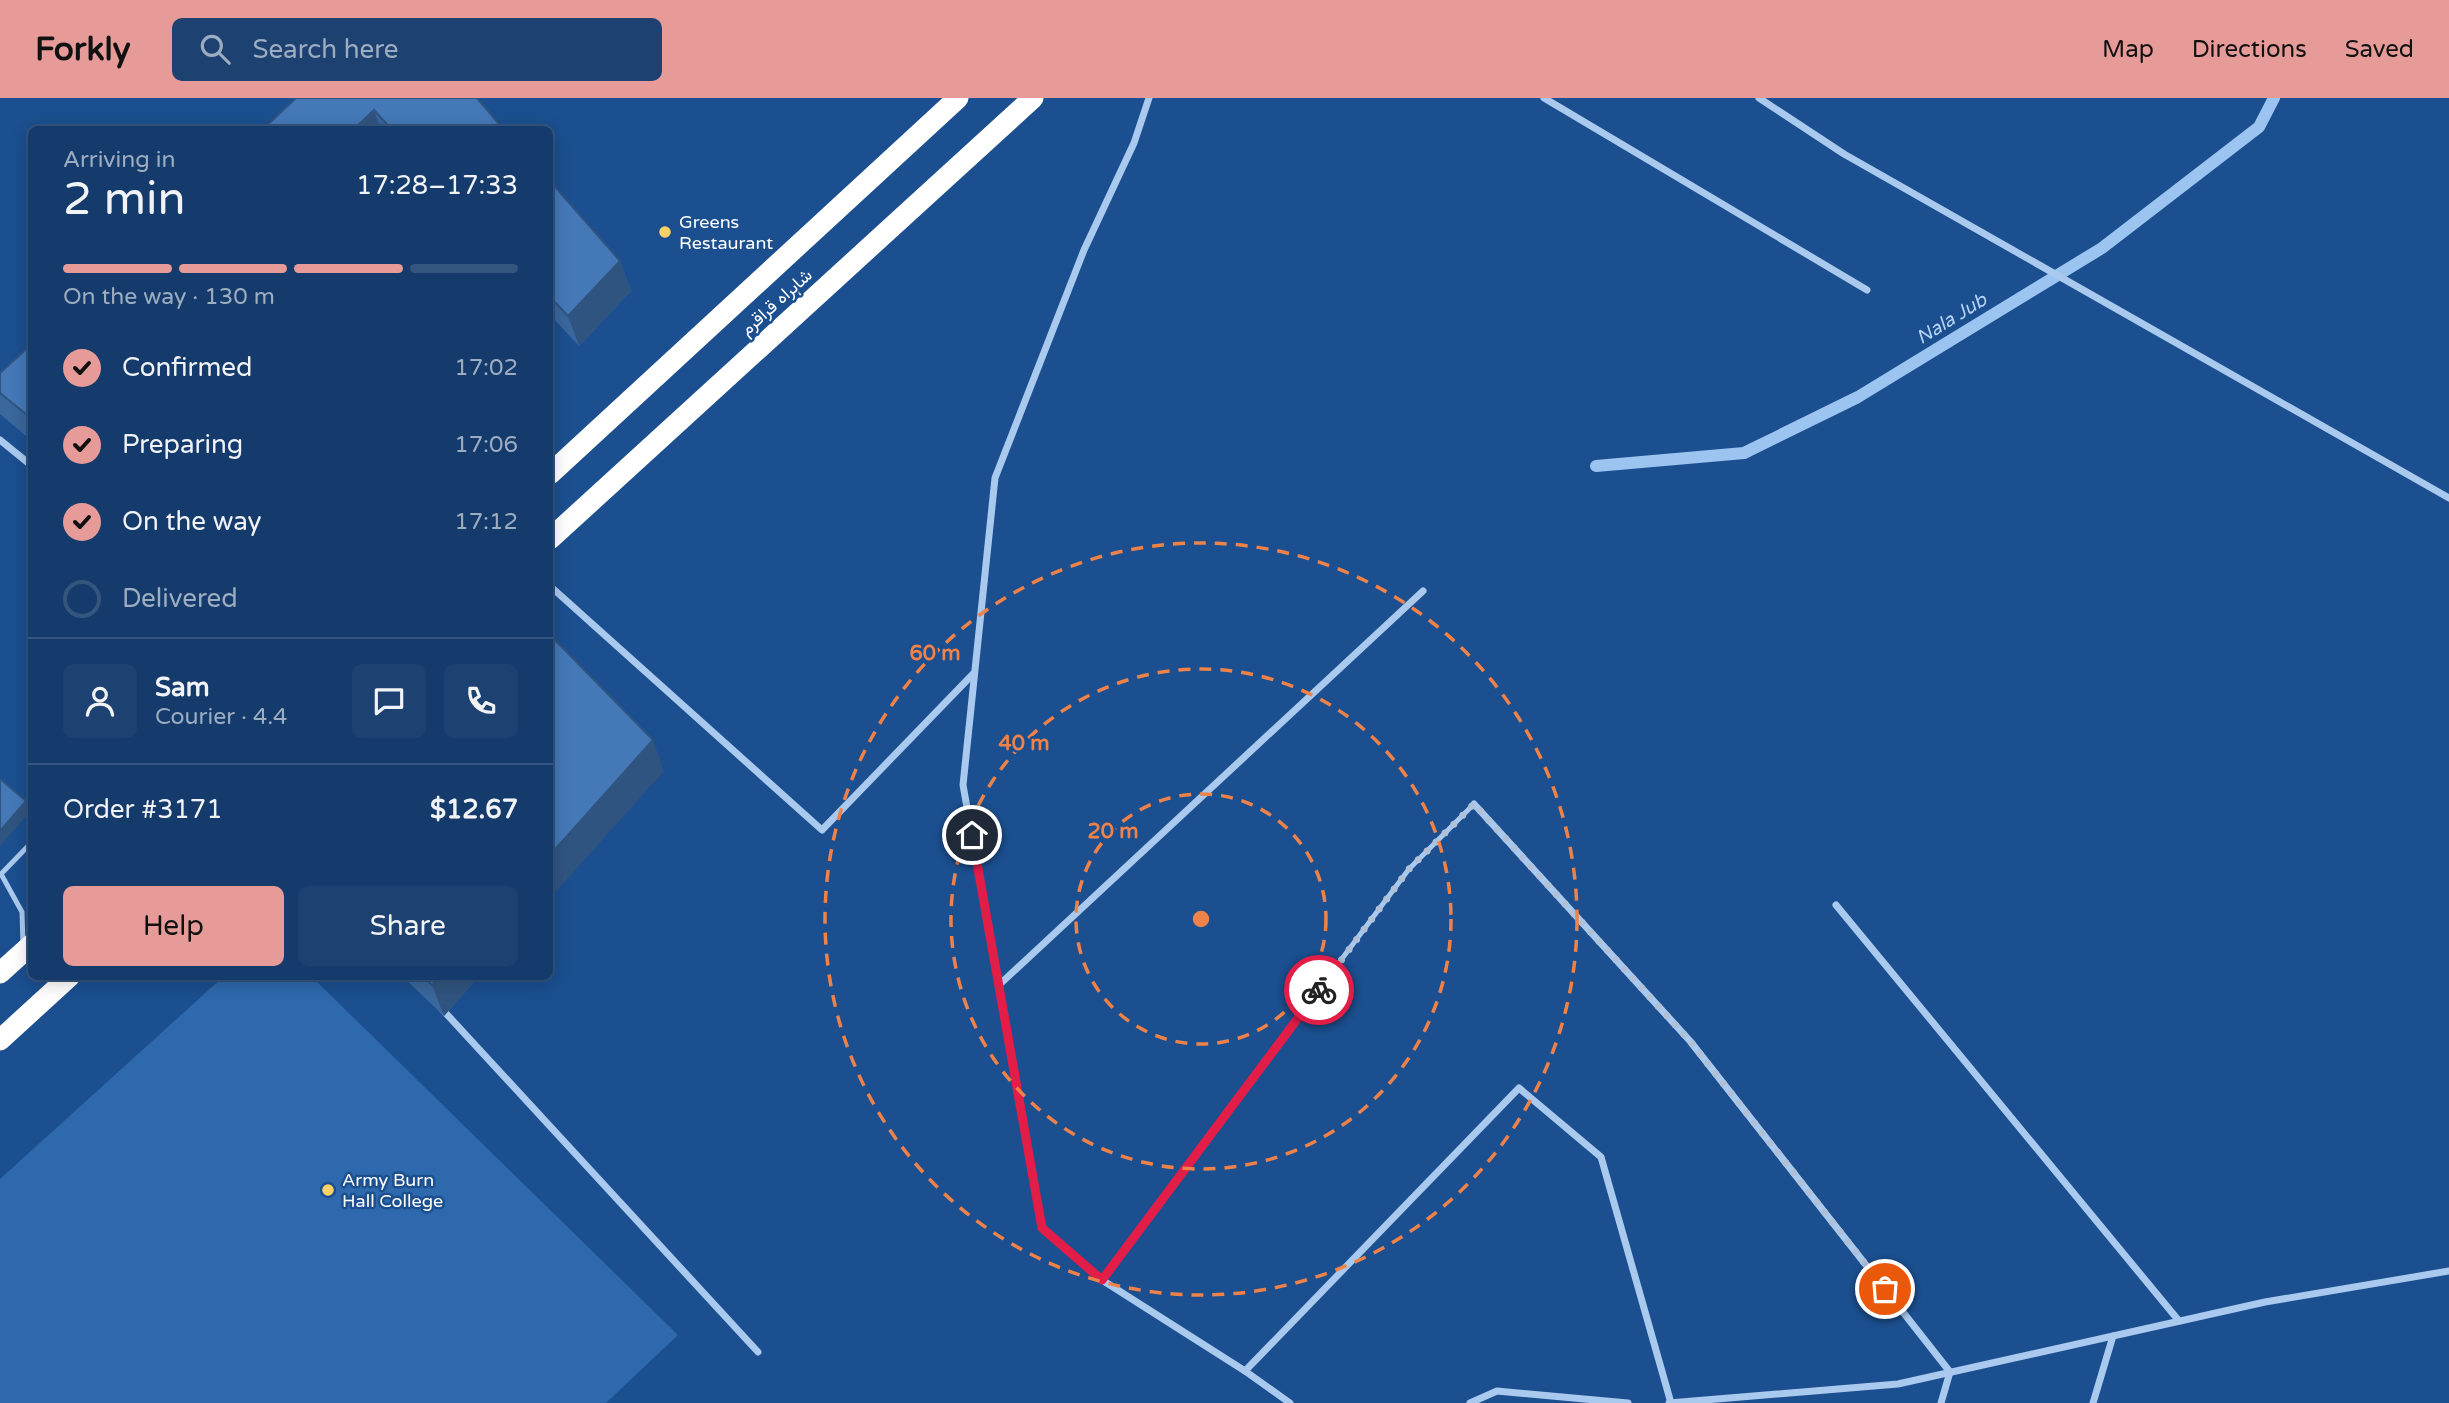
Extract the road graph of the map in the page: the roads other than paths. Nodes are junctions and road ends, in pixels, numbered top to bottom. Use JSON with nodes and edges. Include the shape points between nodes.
{"nodes":[{"id":1,"x":958,"y":98,"type":"edge"},
{"id":2,"x":1033,"y":98,"type":"edge"},
{"id":3,"x":1149,"y":98,"type":"edge"},
{"id":4,"x":1544,"y":98,"type":"edge"},
{"id":5,"x":1759,"y":98,"type":"edge"},
{"id":6,"x":1867,"y":290,"type":"dead end"},
{"id":7,"x":0,"y":440,"type":"edge"},
{"id":8,"x":28,"y":463,"type":"edge"},
{"id":9,"x":553,"y":471,"type":"edge"},
{"id":10,"x":2449,"y":498,"type":"edge"},
{"id":11,"x":553,"y":536,"type":"edge"},
{"id":12,"x":553,"y":589,"type":"edge"},
{"id":13,"x":1423,"y":591,"type":"dead end"},
{"id":14,"x":974,"y":673,"type":"junction"},
{"id":15,"x":1474,"y":804,"type":"joint"},
{"id":16,"x":28,"y":846,"type":"edge"},
{"id":17,"x":1836,"y":905,"type":"dead end"},
{"id":18,"x":27,"y":948,"type":"edge"},
{"id":19,"x":0,"y":973,"type":"edge"},
{"id":20,"x":66,"y":980,"type":"edge"},
{"id":21,"x":999,"y":985,"type":"junction"},
{"id":22,"x":430,"y":997,"type":"edge"},
{"id":23,"x":0,"y":1040,"type":"edge"},
{"id":24,"x":2449,"y":1271,"type":"edge"},
{"id":25,"x":1102,"y":1280,"type":"junction"},
{"id":26,"x":2179,"y":1321,"type":"junction"},
{"id":27,"x":2113,"y":1336,"type":"junction"},
{"id":28,"x":758,"y":1352,"type":"dead end"},
{"id":29,"x":1245,"y":1371,"type":"junction"},
{"id":30,"x":1950,"y":1372,"type":"junction"},
{"id":31,"x":1797,"y":1393,"type":"junction"},
{"id":32,"x":1290,"y":1403,"type":"edge"},
{"id":33,"x":1470,"y":1403,"type":"edge"},
{"id":34,"x":1628,"y":1403,"type":"edge"},
{"id":35,"x":1670,"y":1403,"type":"edge"},
{"id":36,"x":1794,"y":1403,"type":"edge"},
{"id":37,"x":1941,"y":1403,"type":"edge"},
{"id":38,"x":2093,"y":1403,"type":"edge"}],
"edges":[{"from":1,"to":9,"type":"highway","name":"شاہراہ قراقرم"},
{"from":2,"to":11,"type":"highway","name":"شاہراہ قراقرم"},
{"from":3,"to":14,"type":"street","via":[[995,478]]},
{"from":4,"to":6,"type":"street"},
{"from":5,"to":10,"type":"street","via":[[1844,154]]},
{"from":7,"to":8,"type":"street"},
{"from":12,"to":14,"type":"street","via":[[822,830]]},
{"from":13,"to":21,"type":"street"},
{"from":14,"to":21,"type":"street","via":[[962,785]]},
{"from":15,"to":25,"type":"lane","via":[[1409,869]]},
{"from":15,"to":30,"type":"street","via":[[1690,1041]]},
{"from":16,"to":18,"type":"lane","via":[[1,874],[22,912]]},
{"from":17,"to":26,"type":"street"},
{"from":18,"to":19,"type":"highway"},
{"from":20,"to":23,"type":"highway"},
{"from":21,"to":25,"type":"street","via":[[1042,1228]]},
{"from":22,"to":28,"type":"street"},
{"from":24,"to":26,"type":"street"},
{"from":25,"to":29,"type":"street"},
{"from":26,"to":27,"type":"street"},
{"from":27,"to":30,"type":"street"},
{"from":27,"to":38,"type":"street"},
{"from":29,"to":32,"type":"street"},
{"from":29,"to":35,"type":"street","via":[[1519,1088],[1601,1157]]},
{"from":30,"to":31,"type":"street","via":[[1898,1384]]},
{"from":30,"to":37,"type":"street"},
{"from":31,"to":35,"type":"street"},
{"from":31,"to":36,"type":"street"},
{"from":33,"to":34,"type":"street","via":[[1497,1391]]}]}
